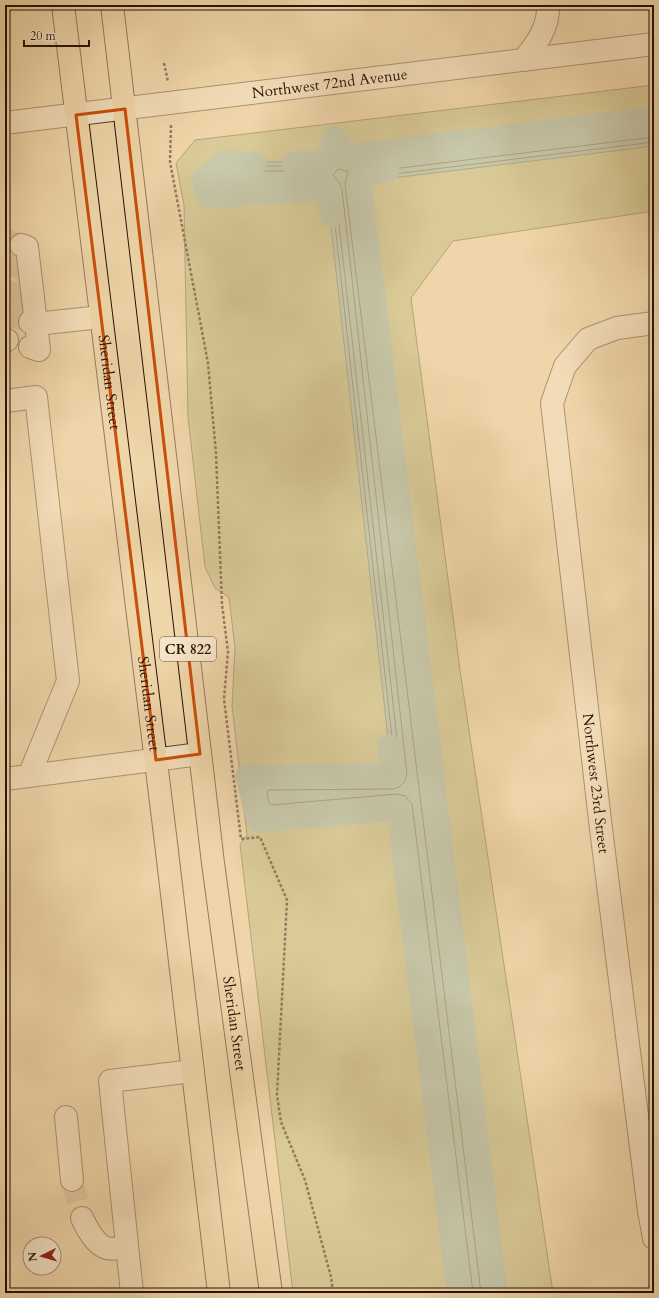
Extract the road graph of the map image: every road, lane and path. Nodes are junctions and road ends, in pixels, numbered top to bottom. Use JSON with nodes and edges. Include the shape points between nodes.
{"nodes":[{"id":1,"x":63,"y":5,"type":"edge"},
{"id":2,"x":112,"y":5,"type":"edge"},
{"id":3,"x":548,"y":5,"type":"edge"},
{"id":4,"x":654,"y":44,"type":"edge"},
{"id":5,"x":523,"y":60,"type":"junction"},
{"id":6,"x":164,"y":63,"type":"dead end"},
{"id":7,"x":172,"y":103,"type":"junction"},
{"id":8,"x":125,"y":109,"type":"junction"},
{"id":9,"x":76,"y":114,"type":"junction"},
{"id":10,"x":5,"y":123,"type":"edge"},
{"id":11,"x":21,"y":245,"type":"dead end"},
{"id":12,"x":101,"y":317,"type":"junction"},
{"id":13,"x":33,"y":323,"type":"junction"},
{"id":14,"x":654,"y":323,"type":"edge"},
{"id":15,"x":30,"y":347,"type":"dead end"},
{"id":16,"x":5,"y":401,"type":"edge"},
{"id":17,"x":200,"y":754,"type":"junction"},
{"id":18,"x":156,"y":760,"type":"junction"},
{"id":19,"x":29,"y":776,"type":"junction"},
{"id":20,"x":5,"y":779,"type":"edge"},
{"id":21,"x":193,"y":1070,"type":"junction"},
{"id":22,"x":66,"y":1118,"type":"dead end"},
{"id":23,"x":72,"y":1180,"type":"tunnel mouth"},
{"id":24,"x":82,"y":1218,"type":"tunnel mouth"},
{"id":25,"x":654,"y":1238,"type":"edge"},
{"id":26,"x":127,"y":1247,"type":"junction"},
{"id":27,"x":132,"y":1293,"type":"edge"},
{"id":28,"x":219,"y":1293,"type":"edge"},
{"id":29,"x":271,"y":1293,"type":"edge"},
{"id":30,"x":333,"y":1293,"type":"edge"}],
"edges":[{"from":1,"to":9,"type":"main road","name":"Sheridan Street","number":"CR 822"},
{"from":2,"to":8,"type":"main road","name":"Sheridan Street","number":"CR 822"},
{"from":3,"to":5,"type":"street","via":[[540,38]]},
{"from":4,"to":5,"type":"street","name":"Northwest 72nd Avenue"},
{"from":5,"to":7,"type":"street","name":"Northwest 72nd Avenue"},
{"from":6,"to":7,"type":"path"},
{"from":7,"to":8,"type":"street","name":"Northwest 72nd Avenue"},
{"from":7,"to":30,"type":"path","via":[[170,162],[208,363],[216,454],[222,604],[228,652],[224,698],[241,839],[260,837],[287,900],[278,1095],[281,1122],[305,1180],[331,1276]]},
{"from":8,"to":9,"type":"street","name":"Northwest 72nd Avenue"},
{"from":8,"to":17,"type":"main road","name":"Sheridan Street","number":"CR 822"},
{"from":9,"to":10,"type":"street","name":"Northwest 72nd Avenue"},
{"from":9,"to":12,"type":"main road","name":"Sheridan Street","number":"CR 822"},
{"from":11,"to":13,"type":"street","via":[[27,247]]},
{"from":12,"to":13,"type":"street"},
{"from":12,"to":18,"type":"main road","name":"Sheridan Street","number":"CR 822"},
{"from":13,"to":15,"type":"street","via":[[39,350]]},
{"from":14,"to":25,"type":"street","name":"Northwest 23rd Street","via":[[617,328],[588,339],[565,366],[552,403],[601,829]]},
{"from":16,"to":19,"type":"street","via":[[36,398],[68,681]]},
{"from":17,"to":18,"type":"street","name":"Sheridan Street"},
{"from":17,"to":29,"type":"main road","name":"Sheridan Street","number":"CR 822"},
{"from":18,"to":19,"type":"street"},
{"from":18,"to":21,"type":"main road","name":"Sheridan Street","number":"CR 822"},
{"from":19,"to":20,"type":"street"},
{"from":21,"to":26,"type":"street","via":[[110,1081]]},
{"from":21,"to":28,"type":"main road","name":"Sheridan Street","number":"CR 822"},
{"from":22,"to":23,"type":"street"},
{"from":24,"to":26,"type":"street","via":[[98,1243],[107,1248]]},
{"from":26,"to":27,"type":"street"}]}
